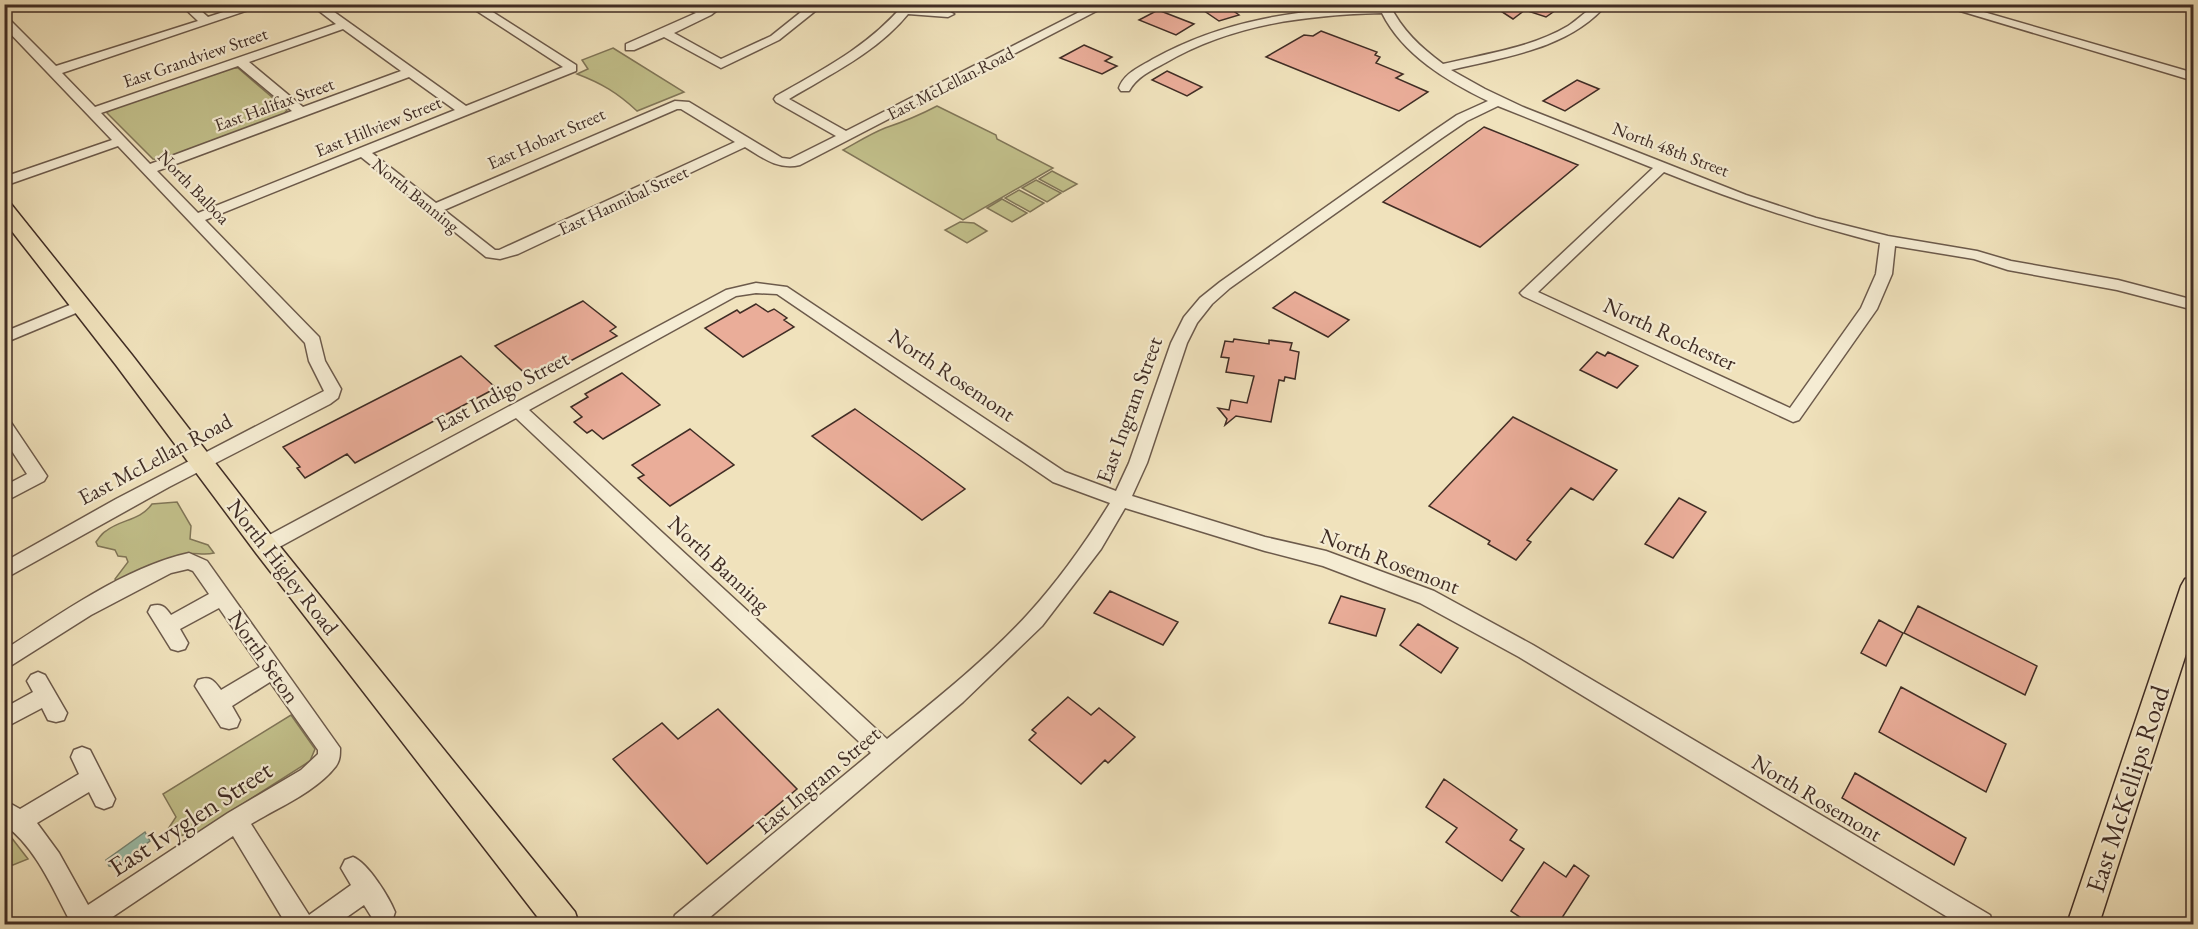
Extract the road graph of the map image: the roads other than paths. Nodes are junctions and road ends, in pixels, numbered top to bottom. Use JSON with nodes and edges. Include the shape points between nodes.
{"nodes":[{"id":1,"x":185,"y":4,"type":"edge"},
{"id":2,"x":261,"y":4,"type":"edge"},
{"id":3,"x":315,"y":4,"type":"edge"},
{"id":4,"x":471,"y":4,"type":"edge"},
{"id":5,"x":679,"y":4,"type":"edge"},
{"id":6,"x":720,"y":4,"type":"edge"},
{"id":7,"x":819,"y":4,"type":"edge"},
{"id":8,"x":1105,"y":4,"type":"edge"},
{"id":9,"x":1602,"y":4,"type":"edge"},
{"id":10,"x":1942,"y":4,"type":"edge"},
{"id":11,"x":908,"y":7,"type":"edge"},
{"id":12,"x":1384,"y":7,"type":"edge"},
{"id":13,"x":707,"y":13,"type":"junction"},
{"id":14,"x":948,"y":14,"type":"dead end"},
{"id":15,"x":4,"y":20,"type":"edge"},
{"id":16,"x":207,"y":22,"type":"junction"},
{"id":17,"x":345,"y":25,"type":"junction"},
{"id":18,"x":666,"y":33,"type":"junction"},
{"id":19,"x":630,"y":47,"type":"dead end"},
{"id":20,"x":240,"y":60,"type":"junction"},
{"id":21,"x":1442,"y":68,"type":"junction"},
{"id":22,"x":54,"y":71,"type":"junction"},
{"id":23,"x":410,"y":72,"type":"junction"},
{"id":24,"x":2193,"y":77,"type":"edge"},
{"id":25,"x":1125,"y":88,"type":"dead end"},
{"id":26,"x":1497,"y":101,"type":"junction"},
{"id":27,"x":92,"y":111,"type":"junction"},
{"id":28,"x":465,"y":111,"type":"junction"},
{"id":29,"x":302,"y":112,"type":"junction"},
{"id":30,"x":846,"y":136,"type":"junction"},
{"id":31,"x":119,"y":139,"type":"junction"},
{"id":32,"x":745,"y":142,"type":"junction"},
{"id":33,"x":363,"y":152,"type":"junction"},
{"id":34,"x":1662,"y":167,"type":"junction"},
{"id":35,"x":149,"y":169,"type":"junction"},
{"id":36,"x":4,"y":177,"type":"edge"},
{"id":37,"x":4,"y":182,"type":"edge"},
{"id":38,"x":4,"y":208,"type":"edge"},
{"id":39,"x":434,"y":209,"type":"junction"},
{"id":40,"x":197,"y":218,"type":"junction"},
{"id":41,"x":1888,"y":240,"type":"junction"},
{"id":42,"x":500,"y":255,"type":"joint"},
{"id":43,"x":1977,"y":255,"type":"junction"},
{"id":44,"x":765,"y":287,"type":"joint"},
{"id":45,"x":2193,"y":295,"type":"edge"},
{"id":46,"x":82,"y":305,"type":"junction"},
{"id":47,"x":2193,"y":305,"type":"edge"},
{"id":48,"x":4,"y":338,"type":"edge"},
{"id":49,"x":332,"y":394,"type":"joint"},
{"id":50,"x":518,"y":410,"type":"junction"},
{"id":51,"x":4,"y":424,"type":"edge"},
{"id":52,"x":202,"y":461,"type":"junction"},
{"id":53,"x":4,"y":495,"type":"edge"},
{"id":54,"x":1121,"y":500,"type":"junction"},
{"id":55,"x":265,"y":546,"type":"junction"},
{"id":56,"x":4,"y":572,"type":"edge"},
{"id":57,"x":2193,"y":586,"type":"edge"},
{"id":58,"x":222,"y":597,"type":"junction"},
{"id":59,"x":168,"y":627,"type":"dead end"},
{"id":60,"x":4,"y":661,"type":"edge"},
{"id":61,"x":272,"y":670,"type":"junction"},
{"id":62,"x":47,"y":696,"type":"dead end"},
{"id":63,"x":218,"y":703,"type":"dead end"},
{"id":64,"x":4,"y":719,"type":"edge"},
{"id":65,"x":887,"y":753,"type":"junction"},
{"id":66,"x":81,"y":757,"type":"dead end"},
{"id":67,"x":328,"y":758,"type":"joint"},
{"id":68,"x":93,"y":778,"type":"junction"},
{"id":69,"x":104,"y":799,"type":"dead end"},
{"id":70,"x":12,"y":815,"type":"edge"},
{"id":71,"x":236,"y":821,"type":"junction"},
{"id":72,"x":353,"y":868,"type":"dead end"},
{"id":73,"x":366,"y":889,"type":"junction"},
{"id":74,"x":382,"y":912,"type":"dead end"},
{"id":75,"x":82,"y":923,"type":"edge"},
{"id":76,"x":300,"y":924,"type":"edge"},
{"id":77,"x":317,"y":924,"type":"edge"},
{"id":78,"x":563,"y":924,"type":"edge"},
{"id":79,"x":684,"y":924,"type":"edge"},
{"id":80,"x":1981,"y":924,"type":"edge"},
{"id":81,"x":2083,"y":924,"type":"edge"}],
"edges":[{"from":1,"to":16,"type":"street"},
{"from":2,"to":16,"type":"street"},
{"from":3,"to":17,"type":"street"},
{"from":4,"to":28,"type":"street","name":"East Hillview Street","via":[[572,69]]},
{"from":5,"to":13,"type":"street"},
{"from":6,"to":13,"type":"street"},
{"from":7,"to":18,"type":"street","via":[[775,38],[721,64]]},
{"from":8,"to":30,"type":"street","name":"East McLellan Road"},
{"from":9,"to":21,"type":"street","via":[[1575,27],[1555,37]]},
{"from":10,"to":24,"type":"street"},
{"from":11,"to":14,"type":"street"},
{"from":11,"to":30,"type":"street","via":[[893,25],[856,55],[780,99]]},
{"from":12,"to":21,"type":"street","name":"North 48th Street","via":[[1402,34]]},
{"from":12,"to":25,"type":"street","via":[[1300,14],[1226,31],[1156,63],[1133,76]]},
{"from":13,"to":18,"type":"street"},
{"from":15,"to":22,"type":"street","name":"North Balboa"},
{"from":16,"to":22,"type":"street"},
{"from":17,"to":20,"type":"street","name":"East Grandview Street"},
{"from":17,"to":23,"type":"street"},
{"from":18,"to":19,"type":"street"},
{"from":20,"to":27,"type":"street","name":"East Grandview Street"},
{"from":20,"to":29,"type":"street"},
{"from":21,"to":26,"type":"street","name":"North 48th Street"},
{"from":22,"to":27,"type":"street","name":"North Balboa"},
{"from":23,"to":28,"type":"street"},
{"from":23,"to":29,"type":"street","name":"East Halifax Street"},
{"from":26,"to":34,"type":"street","name":"North 48th Street"},
{"from":26,"to":54,"type":"street","name":"East Ingram Street","via":[[1437,135],[1206,301],[1179,343],[1138,463]]},
{"from":27,"to":31,"type":"street","name":"North Balboa"},
{"from":28,"to":33,"type":"street","name":"East Hillview Street"},
{"from":29,"to":35,"type":"street","name":"East Halifax Street"},
{"from":30,"to":32,"type":"street","name":"East McLellan Road","via":[[787,164]]},
{"from":31,"to":35,"type":"street","name":"North Balboa"},
{"from":31,"to":36,"type":"street"},
{"from":31,"to":37,"type":"street"},
{"from":32,"to":39,"type":"street","name":"East Hobart Street","via":[[684,105],[675,105]]},
{"from":32,"to":42,"type":"street","name":"East Hannibal Street"},
{"from":33,"to":39,"type":"street","name":"North Banning"},
{"from":33,"to":40,"type":"street","name":"East Hillview Street"},
{"from":34,"to":41,"type":"street","name":"North 48th Street","via":[[1777,210]]},
{"from":34,"to":41,"type":"street","name":"North Rochester","via":[[1528,293],[1793,416],[1869,309],[1884,274]]},
{"from":35,"to":40,"type":"street","name":"North Balboa"},
{"from":38,"to":46,"type":"main road","name":"North Higley Road"},
{"from":39,"to":42,"type":"street","name":"North Banning","via":[[491,254]]},
{"from":40,"to":49,"type":"street","name":"North Balboa","via":[[313,341]]},
{"from":41,"to":43,"type":"street","name":"North 48th Street"},
{"from":43,"to":45,"type":"street","name":"North 48th Street","via":[[2002,254],[2047,261]]},
{"from":43,"to":47,"type":"street","name":"North 48th Street"},
{"from":44,"to":50,"type":"street","name":"East Indigo Street","via":[[730,293]]},
{"from":44,"to":54,"type":"street","name":"North Rosemont","via":[[794,297],[1059,477]]},
{"from":46,"to":48,"type":"street"},
{"from":46,"to":52,"type":"main road","name":"North Higley Road"},
{"from":49,"to":52,"type":"street","name":"East McLellan Road"},
{"from":50,"to":55,"type":"street","name":"East Indigo Street"},
{"from":50,"to":65,"type":"street","name":"North Banning"},
{"from":51,"to":53,"type":"street","via":[[38,476]]},
{"from":52,"to":55,"type":"main road","name":"North Higley Road"},
{"from":52,"to":56,"type":"street","name":"East McLellan Road","via":[[78,527]]},
{"from":54,"to":65,"type":"street","name":"East Ingram Street","via":[[1090,549],[1035,620],[960,692]]},
{"from":54,"to":80,"type":"street","name":"North Rosemont","via":[[1326,560],[1427,597],[1526,651]]},
{"from":55,"to":78,"type":"main road","name":"North Higley Road"},
{"from":57,"to":81,"type":"main road","name":"East McKellips Road"},
{"from":58,"to":59,"type":"street"},
{"from":58,"to":60,"type":"street","name":"North Seton","via":[[200,566],[189,561],[166,566],[84,609]]},
{"from":58,"to":61,"type":"street","name":"North Seton"},
{"from":61,"to":63,"type":"street"},
{"from":61,"to":67,"type":"street","name":"North Seton","via":[[329,748]]},
{"from":62,"to":64,"type":"street"},
{"from":65,"to":79,"type":"street","name":"East Ingram Street"},
{"from":66,"to":68,"type":"street"},
{"from":67,"to":71,"type":"street","name":"East Ivyglen Street","via":[[309,777]]},
{"from":68,"to":69,"type":"street"},
{"from":68,"to":70,"type":"street"},
{"from":70,"to":75,"type":"street","via":[[45,850]]},
{"from":71,"to":75,"type":"street","name":"East Ivyglen Street"},
{"from":71,"to":76,"type":"street"},
{"from":72,"to":73,"type":"street"},
{"from":73,"to":74,"type":"street"},
{"from":73,"to":77,"type":"street"}]}
